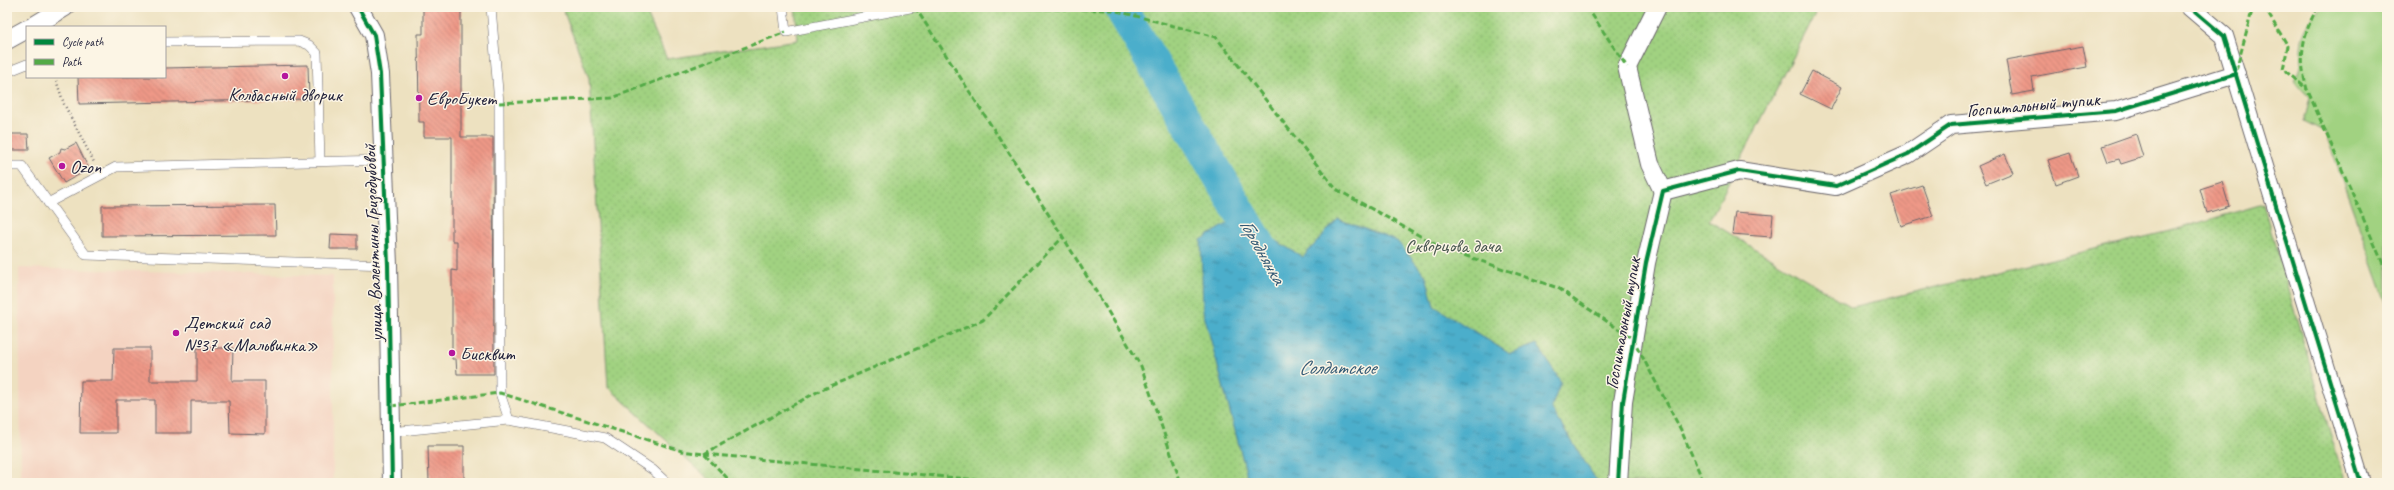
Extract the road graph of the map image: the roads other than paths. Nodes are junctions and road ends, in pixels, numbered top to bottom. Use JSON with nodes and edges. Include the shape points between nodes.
{"nodes":[{"id":1,"x":358,"y":7,"type":"edge"},
{"id":2,"x":491,"y":7,"type":"edge"},
{"id":3,"x":783,"y":7,"type":"edge"},
{"id":4,"x":915,"y":7,"type":"edge"},
{"id":5,"x":1657,"y":7,"type":"edge"},
{"id":6,"x":2190,"y":7,"type":"edge"},
{"id":7,"x":61,"y":9,"type":"edge"},
{"id":8,"x":34,"y":26,"type":"edge"},
{"id":9,"x":26,"y":30,"type":"edge"},
{"id":10,"x":7,"y":40,"type":"edge"},
{"id":11,"x":166,"y":42,"type":"edge"},
{"id":12,"x":26,"y":64,"type":"edge"},
{"id":13,"x":7,"y":72,"type":"edge"},
{"id":14,"x":2236,"y":74,"type":"junction"},
{"id":15,"x":384,"y":160,"type":"junction"},
{"id":16,"x":320,"y":161,"type":"junction"},
{"id":17,"x":7,"y":166,"type":"edge"},
{"id":18,"x":1663,"y":191,"type":"junction"},
{"id":19,"x":48,"y":203,"type":"junction"},
{"id":20,"x":388,"y":265,"type":"junction"},
{"id":21,"x":509,"y":420,"type":"junction"},
{"id":22,"x":392,"y":432,"type":"junction"},
{"id":23,"x":392,"y":483,"type":"edge"},
{"id":24,"x":667,"y":483,"type":"edge"},
{"id":25,"x":1618,"y":483,"type":"edge"},
{"id":26,"x":2362,"y":483,"type":"edge"}],
"edges":[{"from":1,"to":15,"type":"street","name":"улица Валентины Гризодубовой","via":[[374,35],[380,74]]},
{"from":2,"to":21,"type":"lane","via":[[499,103],[500,393]]},
{"from":3,"to":4,"type":"lane","via":[[786,32]]},
{"from":5,"to":18,"type":"street","via":[[1627,68],[1650,164]]},
{"from":6,"to":14,"type":"street","via":[[2224,36]]},
{"from":7,"to":8,"type":"street"},
{"from":9,"to":10,"type":"street"},
{"from":11,"to":16,"type":"lane","via":[[299,41],[310,45],[317,53]]},
{"from":12,"to":13,"type":"lane"},
{"from":14,"to":18,"type":"street","name":"Госпитальный тупик","via":[[2116,110],[1951,125],[1908,154],[1836,186],[1739,171]]},
{"from":14,"to":26,"type":"street"},
{"from":15,"to":16,"type":"lane"},
{"from":15,"to":20,"type":"street","name":"улица Валентины Гризодубовой"},
{"from":16,"to":19,"type":"lane","via":[[116,167]]},
{"from":17,"to":19,"type":"lane","via":[[22,166]]},
{"from":18,"to":25,"type":"street","name":"Госпитальный тупик","via":[[1646,263],[1623,402]]},
{"from":19,"to":20,"type":"lane","via":[[86,255]]},
{"from":20,"to":22,"type":"street","name":"улица Валентины Гризодубовой"},
{"from":21,"to":22,"type":"lane"},
{"from":21,"to":24,"type":"lane","via":[[605,438],[653,470]]},
{"from":22,"to":23,"type":"street","name":"улица Валентины Гризодубовой"}]}
